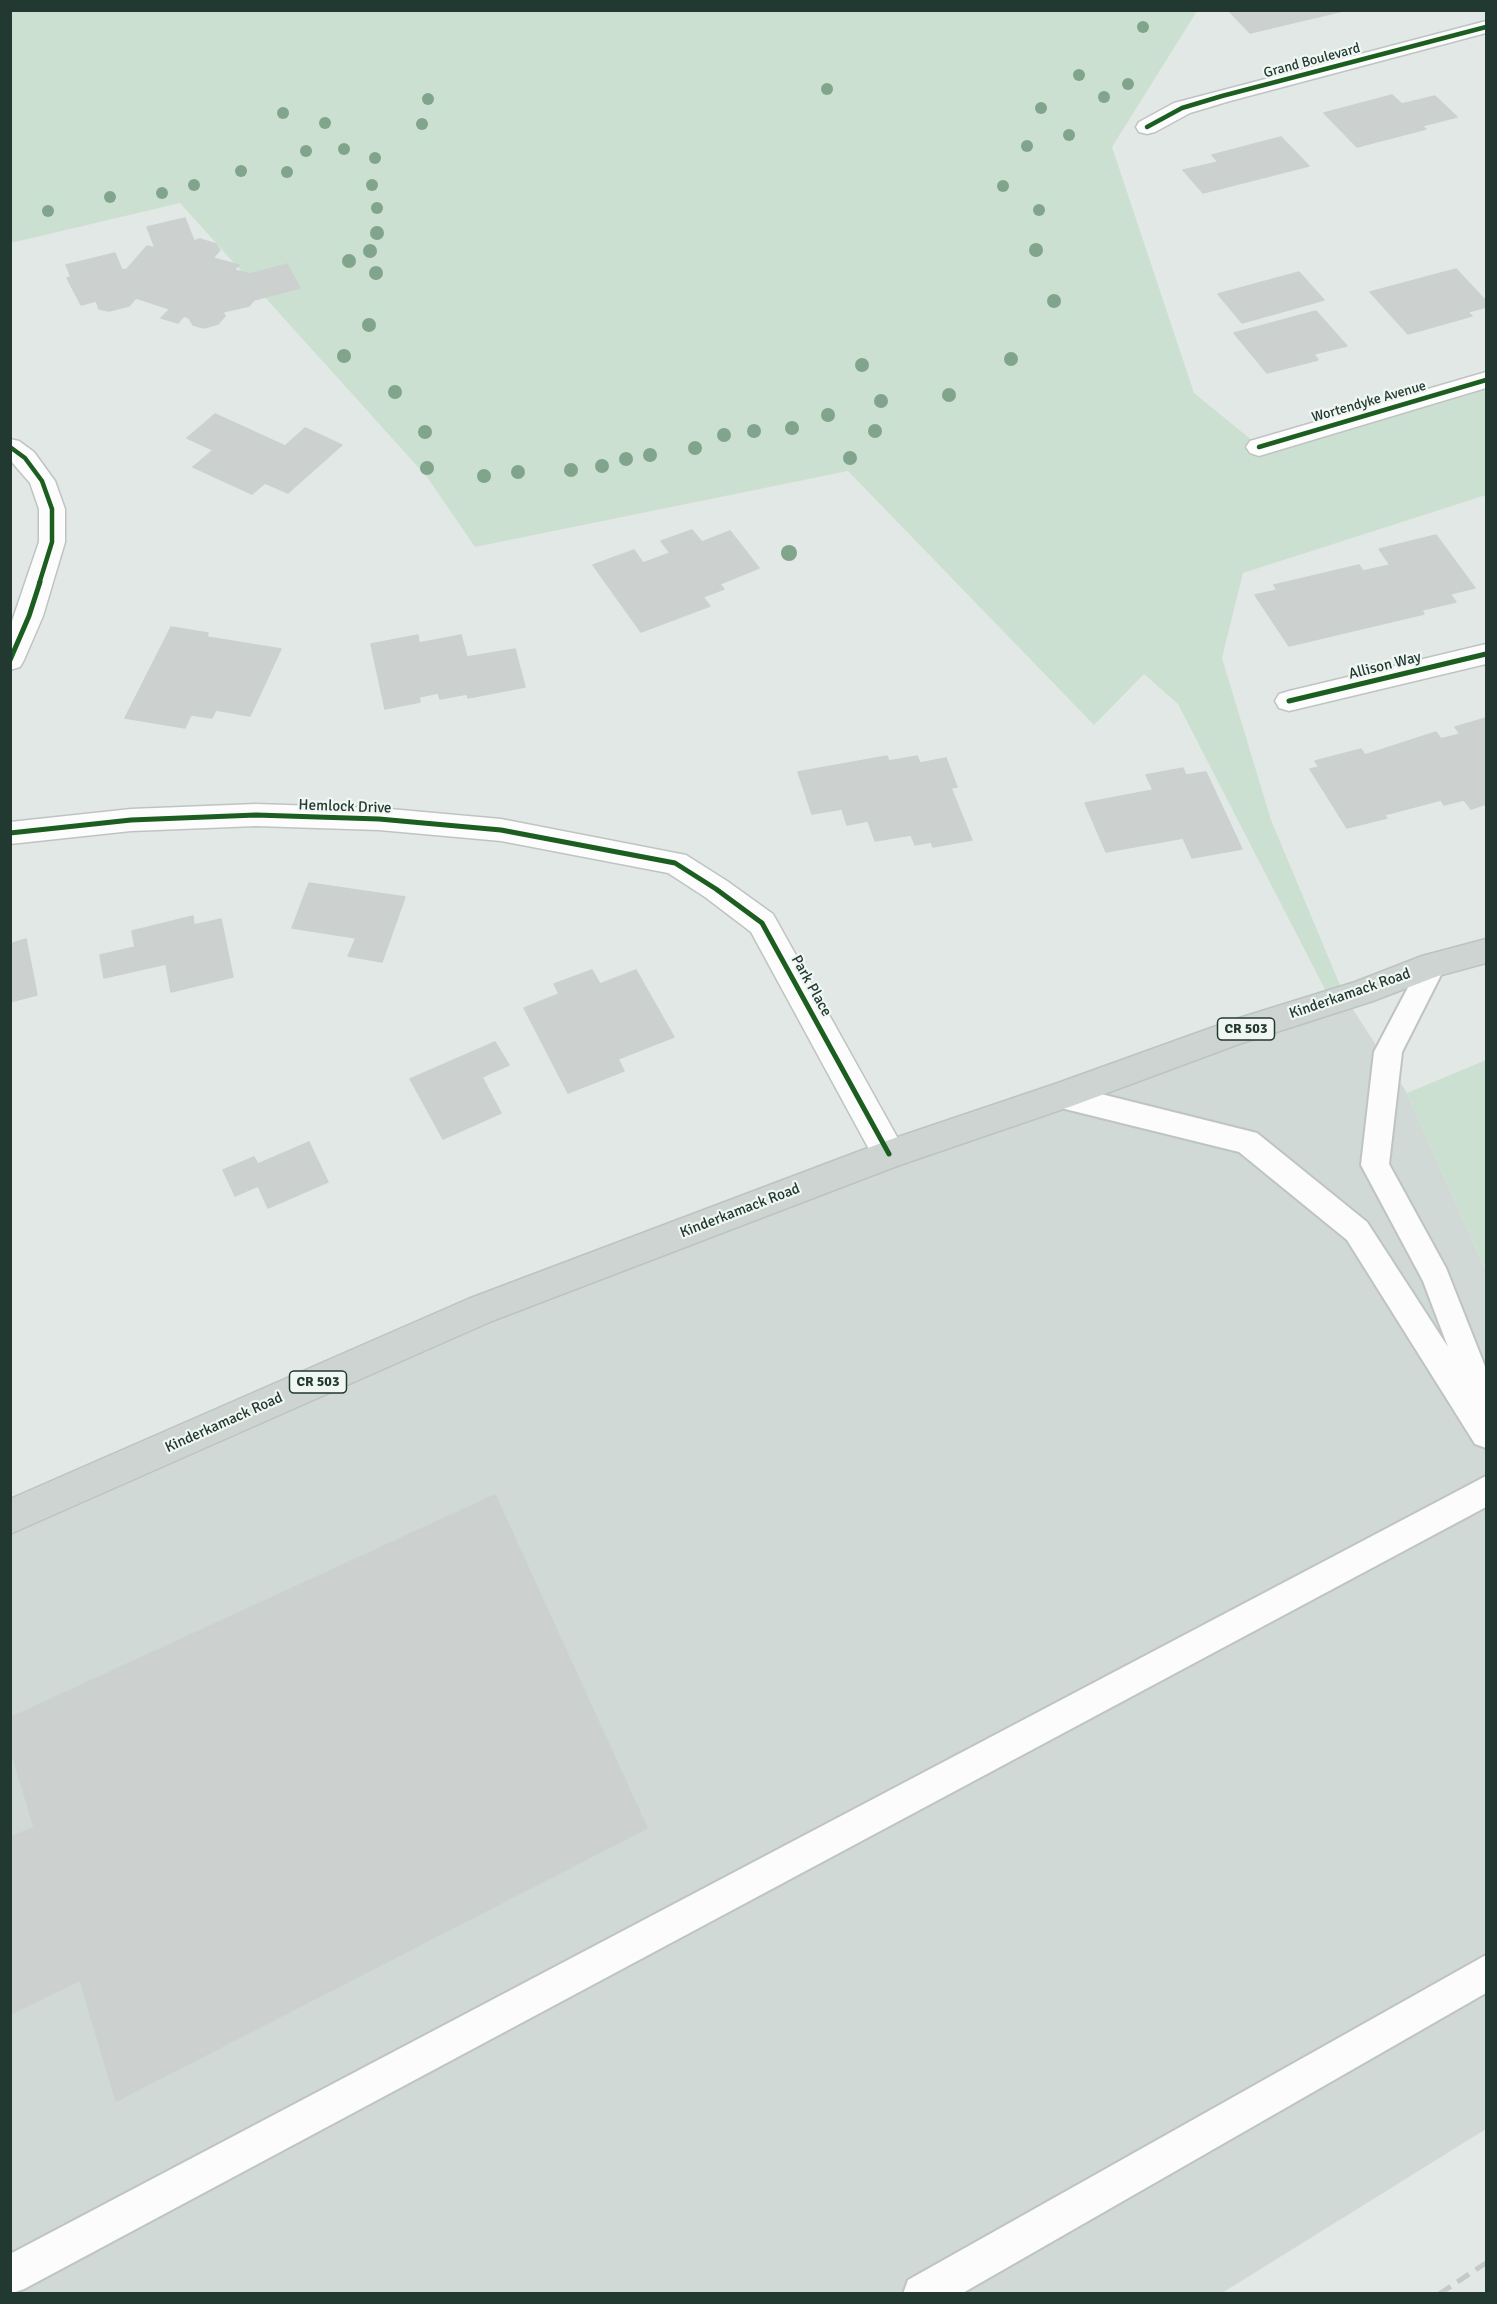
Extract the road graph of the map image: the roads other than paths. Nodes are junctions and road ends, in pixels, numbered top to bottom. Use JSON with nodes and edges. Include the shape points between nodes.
{"nodes":[{"id":1,"x":1486,"y":27,"type":"edge"},
{"id":2,"x":1148,"y":127,"type":"dead end"},
{"id":3,"x":1486,"y":380,"type":"edge"},
{"id":4,"x":10,"y":447,"type":"edge"},
{"id":5,"x":1258,"y":447,"type":"dead end"},
{"id":6,"x":1486,"y":654,"type":"edge"},
{"id":7,"x":10,"y":660,"type":"edge"},
{"id":8,"x":1289,"y":701,"type":"dead end"},
{"id":9,"x":10,"y":833,"type":"edge"},
{"id":10,"x":675,"y":863,"type":"joint"},
{"id":11,"x":1486,"y":951,"type":"edge"},
{"id":12,"x":1433,"y":965,"type":"junction"},
{"id":13,"x":1061,"y":1096,"type":"junction"},
{"id":14,"x":890,"y":1154,"type":"junction"},
{"id":15,"x":1486,"y":1407,"type":"edge"},
{"id":16,"x":1486,"y":1434,"type":"edge"},
{"id":17,"x":1486,"y":1491,"type":"edge"},
{"id":18,"x":10,"y":1517,"type":"edge"},
{"id":19,"x":1486,"y":1972,"type":"edge"},
{"id":20,"x":10,"y":2275,"type":"edge"},
{"id":21,"x":922,"y":2294,"type":"edge"}],
"edges":[{"from":1,"to":2,"type":"street","name":"Grand Boulevard","via":[[1222,96],[1182,108]]},
{"from":3,"to":5,"type":"street","name":"Wortendyke Avenue"},
{"from":4,"to":7,"type":"street","via":[[25,458],[42,481],[52,509],[52,542],[29,616]]},
{"from":6,"to":8,"type":"street","name":"Allison Way"},
{"from":9,"to":10,"type":"street","name":"Hemlock Drive","via":[[131,820],[256,815],[379,819],[501,831]]},
{"from":10,"to":14,"type":"street","name":"Park Place","via":[[762,923]]},
{"from":11,"to":12,"type":"main road","name":"Kinderkamack Road","number":"CR 503"},
{"from":12,"to":13,"type":"main road","name":"Kinderkamack Road","number":"CR 503"},
{"from":12,"to":15,"type":"lane","via":[[1388,1052],[1375,1165],[1436,1277]]},
{"from":13,"to":14,"type":"main road","name":"Kinderkamack Road","number":"CR 503"},
{"from":13,"to":16,"type":"lane","via":[[1247,1142],[1357,1231]]},
{"from":14,"to":18,"type":"main road","name":"Kinderkamack Road","number":"CR 503","via":[[480,1310]]},
{"from":17,"to":20,"type":"lane"},
{"from":19,"to":21,"type":"lane"}]}
